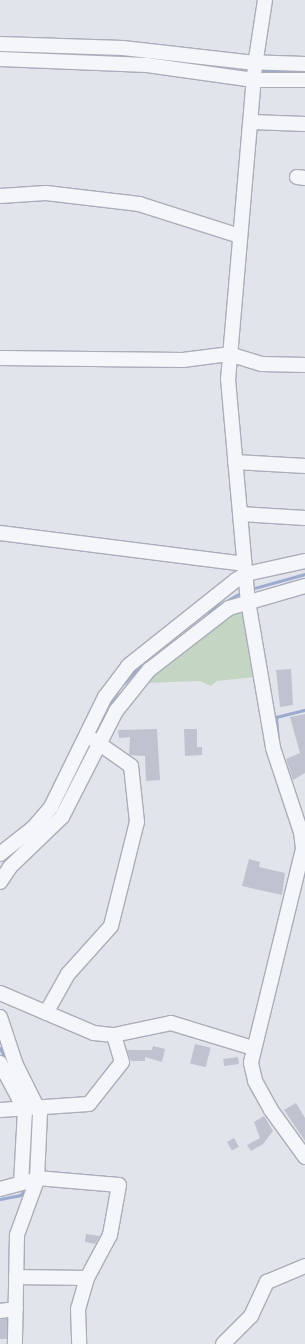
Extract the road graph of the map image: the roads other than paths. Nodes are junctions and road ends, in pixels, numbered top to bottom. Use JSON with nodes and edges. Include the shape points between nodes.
{"nodes":[{"id":1,"x":265,"y":0,"type":"edge"},
{"id":2,"x":0,"y":44,"type":"edge"},
{"id":3,"x":0,"y":59,"type":"edge"},
{"id":4,"x":305,"y":64,"type":"edge"},
{"id":5,"x":255,"y":70,"type":"junction"},
{"id":6,"x":305,"y":80,"type":"edge"},
{"id":7,"x":251,"y":122,"type":"junction"},
{"id":8,"x":305,"y":124,"type":"edge"},
{"id":9,"x":0,"y":196,"type":"edge"},
{"id":10,"x":240,"y":236,"type":"junction"},
{"id":11,"x":230,"y":354,"type":"junction"},
{"id":12,"x":0,"y":358,"type":"edge"},
{"id":13,"x":305,"y":365,"type":"edge"},
{"id":14,"x":235,"y":462,"type":"junction"},
{"id":15,"x":305,"y":466,"type":"edge"},
{"id":16,"x":240,"y":514,"type":"junction"},
{"id":17,"x":305,"y":518,"type":"edge"},
{"id":18,"x":0,"y":533,"type":"edge"},
{"id":19,"x":305,"y":561,"type":"edge"},
{"id":20,"x":246,"y":583,"type":"junction"},
{"id":21,"x":305,"y":586,"type":"edge"},
{"id":22,"x":93,"y":740,"type":"junction"},
{"id":23,"x":304,"y":849,"type":"edge"},
{"id":24,"x":0,"y":854,"type":"edge"},
{"id":25,"x":0,"y":882,"type":"edge"},
{"id":26,"x":0,"y":993,"type":"edge"},
{"id":27,"x":46,"y":1013,"type":"junction"},
{"id":28,"x":0,"y":1017,"type":"edge"},
{"id":29,"x":114,"y":1035,"type":"junction"},
{"id":30,"x":253,"y":1048,"type":"junction"},
{"id":31,"x":0,"y":1063,"type":"edge"},
{"id":32,"x":32,"y":1109,"type":"junction"},
{"id":33,"x":0,"y":1110,"type":"edge"},
{"id":34,"x":305,"y":1157,"type":"edge"},
{"id":35,"x":30,"y":1181,"type":"junction"},
{"id":36,"x":0,"y":1189,"type":"edge"},
{"id":37,"x":305,"y":1266,"type":"edge"},
{"id":38,"x":16,"y":1277,"type":"junction"},
{"id":39,"x":87,"y":1278,"type":"junction"},
{"id":40,"x":16,"y":1309,"type":"junction"},
{"id":41,"x":0,"y":1311,"type":"edge"},
{"id":42,"x":15,"y":1344,"type":"edge"},
{"id":43,"x":79,"y":1344,"type":"edge"},
{"id":44,"x":223,"y":1344,"type":"edge"}],
"edges":[{"from":1,"to":5,"type":"street"},
{"from":2,"to":5,"type":"street","via":[[123,48]]},
{"from":3,"to":5,"type":"street"},
{"from":4,"to":5,"type":"street"},
{"from":5,"to":6,"type":"street"},
{"from":5,"to":7,"type":"street"},
{"from":7,"to":8,"type":"street"},
{"from":7,"to":10,"type":"street"},
{"from":9,"to":10,"type":"street","via":[[46,193],[139,204]]},
{"from":10,"to":11,"type":"street"},
{"from":11,"to":12,"type":"street","via":[[183,360]]},
{"from":11,"to":13,"type":"street","via":[[262,364]]},
{"from":11,"to":14,"type":"street"},
{"from":14,"to":15,"type":"street"},
{"from":14,"to":16,"type":"street"},
{"from":16,"to":17,"type":"street"},
{"from":16,"to":20,"type":"street"},
{"from":18,"to":20,"type":"street"},
{"from":19,"to":20,"type":"street"},
{"from":20,"to":21,"type":"street"},
{"from":20,"to":22,"type":"street","via":[[219,614],[149,670]]},
{"from":20,"to":22,"type":"street","via":[[128,666],[105,697]]},
{"from":20,"to":23,"type":"street","via":[[273,748],[301,832]]},
{"from":22,"to":24,"type":"street","via":[[51,807],[33,828]]},
{"from":22,"to":25,"type":"street","via":[[62,817],[10,867]]},
{"from":22,"to":27,"type":"street","via":[[131,766],[137,822],[111,926],[68,974]]},
{"from":23,"to":30,"type":"street"},
{"from":26,"to":27,"type":"street"},
{"from":27,"to":29,"type":"street","via":[[82,1030]]},
{"from":28,"to":32,"type":"street"},
{"from":29,"to":30,"type":"street","via":[[172,1024]]},
{"from":29,"to":32,"type":"street","via":[[122,1062],[89,1104]]},
{"from":30,"to":34,"type":"street","via":[[251,1063],[255,1082],[271,1110]]},
{"from":31,"to":32,"type":"street"},
{"from":32,"to":33,"type":"street"},
{"from":32,"to":35,"type":"street"},
{"from":35,"to":36,"type":"street"},
{"from":35,"to":38,"type":"street","via":[[17,1235]]},
{"from":35,"to":39,"type":"street","via":[[119,1185],[110,1235]]},
{"from":37,"to":44,"type":"street","via":[[267,1282],[251,1316]]},
{"from":38,"to":39,"type":"street"},
{"from":38,"to":40,"type":"street"},
{"from":39,"to":43,"type":"street","via":[[78,1309]]},
{"from":40,"to":41,"type":"street"},
{"from":40,"to":42,"type":"street"}]}
